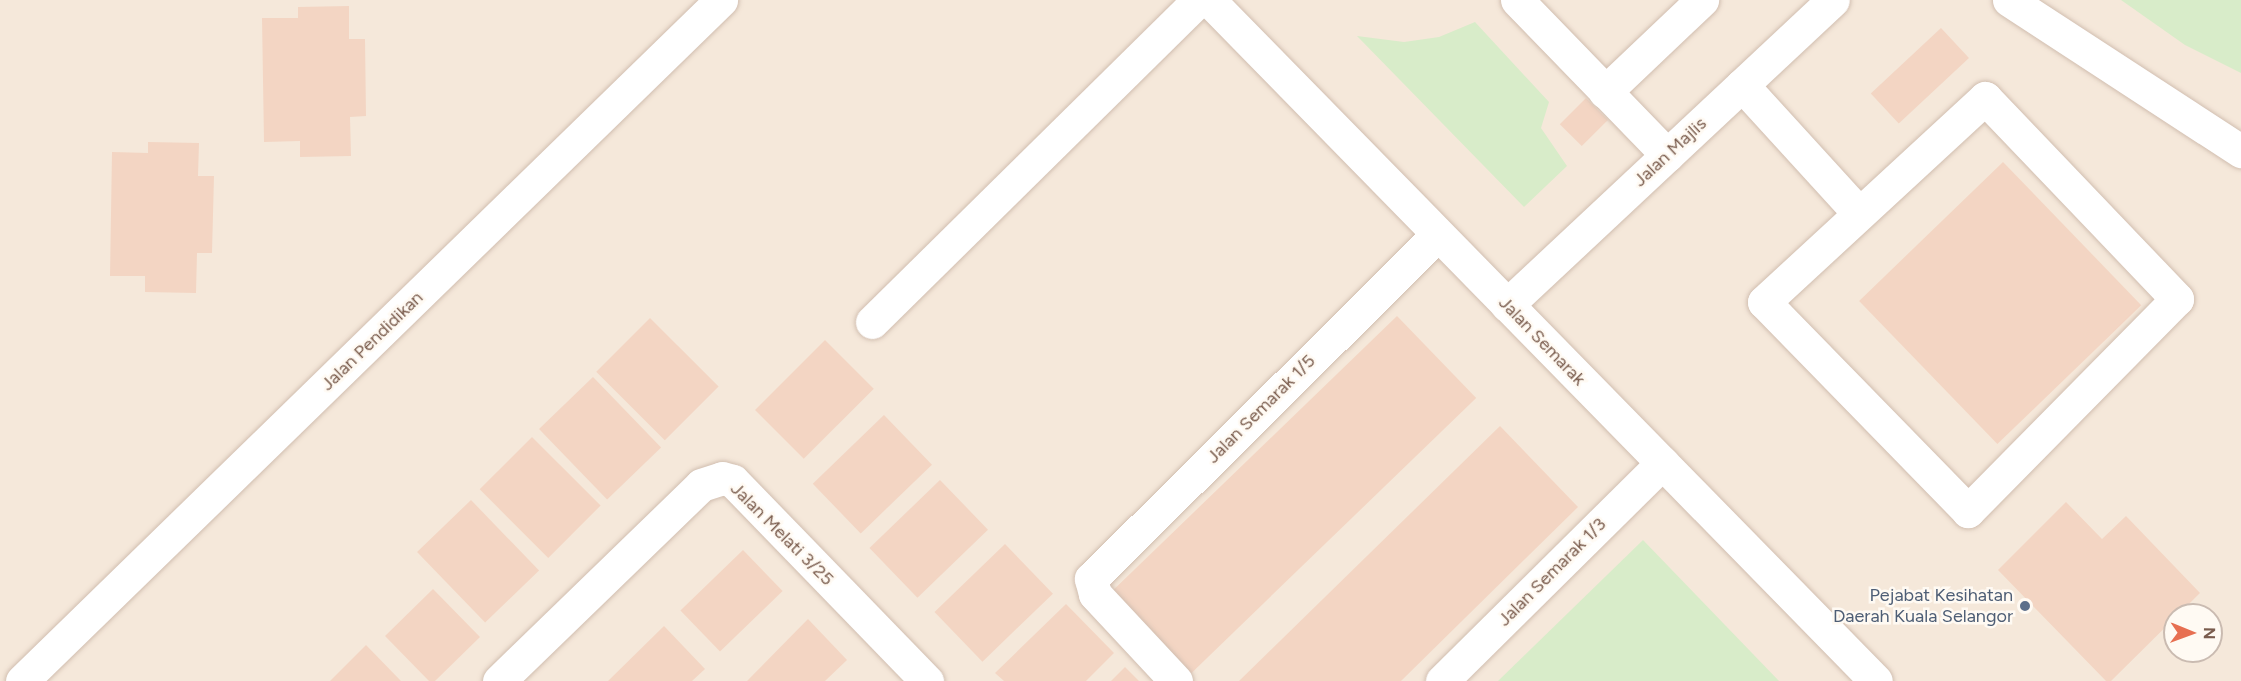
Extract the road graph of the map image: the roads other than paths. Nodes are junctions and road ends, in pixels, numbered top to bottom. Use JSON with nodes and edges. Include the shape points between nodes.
{"nodes":[{"id":1,"x":721,"y":0,"type":"edge"},
{"id":2,"x":1199,"y":0,"type":"edge"},
{"id":3,"x":1209,"y":0,"type":"edge"},
{"id":4,"x":1517,"y":0,"type":"edge"},
{"id":5,"x":1702,"y":0,"type":"edge"},
{"id":6,"x":1833,"y":0,"type":"edge"},
{"id":7,"x":2009,"y":0,"type":"edge"},
{"id":8,"x":1742,"y":85,"type":"junction"},
{"id":9,"x":1605,"y":92,"type":"junction"},
{"id":10,"x":2241,"y":151,"type":"edge"},
{"id":11,"x":1667,"y":155,"type":"junction"},
{"id":12,"x":1858,"y":212,"type":"junction"},
{"id":13,"x":1438,"y":234,"type":"junction"},
{"id":14,"x":1507,"y":305,"type":"junction"},
{"id":15,"x":872,"y":322,"type":"dead end"},
{"id":16,"x":1662,"y":463,"type":"junction"},
{"id":17,"x":509,"y":678,"type":"edge"},
{"id":18,"x":22,"y":681,"type":"edge"},
{"id":19,"x":927,"y":681,"type":"edge"},
{"id":20,"x":1176,"y":681,"type":"edge"},
{"id":21,"x":1442,"y":681,"type":"edge"},
{"id":22,"x":1876,"y":681,"type":"edge"}],
"edges":[{"from":1,"to":18,"type":"street","name":"Jalan Pendidikan"},
{"from":2,"to":15,"type":"street"},
{"from":3,"to":13,"type":"street","name":"Jalan Semarak"},
{"from":4,"to":9,"type":"street"},
{"from":5,"to":9,"type":"street"},
{"from":6,"to":8,"type":"street","name":"Jalan Majlis"},
{"from":7,"to":10,"type":"street"},
{"from":8,"to":11,"type":"street","name":"Jalan Majlis"},
{"from":8,"to":12,"type":"street"},
{"from":9,"to":11,"type":"street"},
{"from":11,"to":14,"type":"street","name":"Jalan Majlis"},
{"from":12,"to":12,"type":"street","via":[[1985,98],[2177,299],[1968,511],[1764,302]]},
{"from":13,"to":14,"type":"street","name":"Jalan Semarak"},
{"from":13,"to":20,"type":"street","name":"Jalan Semarak 1/5","via":[[1095,572],[1090,587]]},
{"from":14,"to":16,"type":"street","name":"Jalan Semarak"},
{"from":16,"to":21,"type":"street","name":"Jalan Semarak 1/3"},
{"from":16,"to":22,"type":"street","name":"Jalan Semarak"},
{"from":17,"to":19,"type":"street","name":"Jalan Melati 3/25","via":[[701,485],[722,478],[733,481]]}]}
